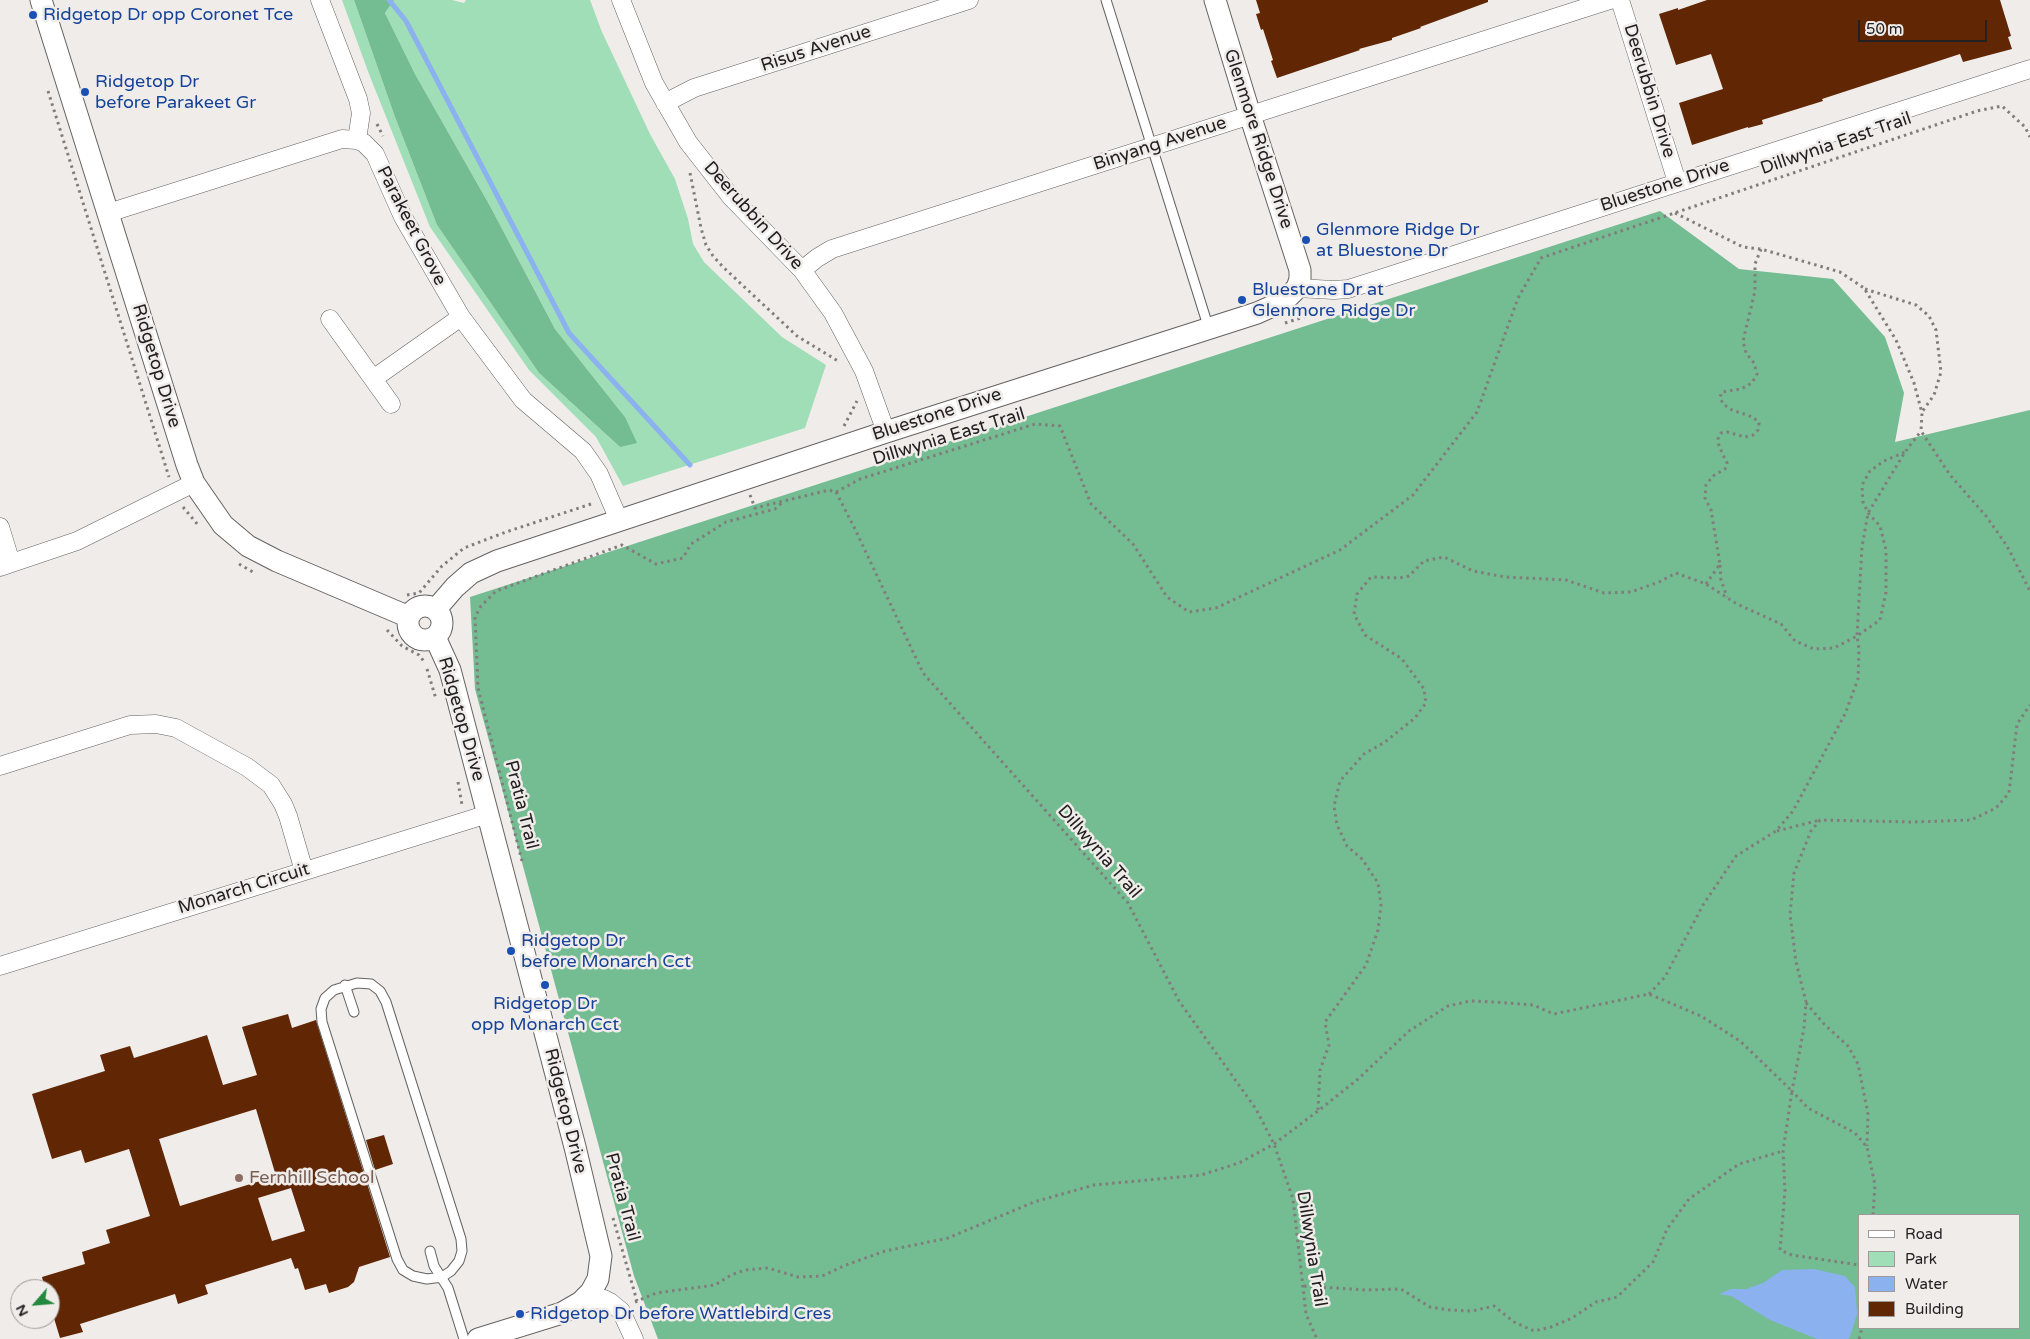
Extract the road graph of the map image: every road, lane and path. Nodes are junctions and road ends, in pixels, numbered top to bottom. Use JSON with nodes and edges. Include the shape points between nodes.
{"nodes":[{"id":1,"x":41,"y":0,"type":"edge"},
{"id":2,"x":320,"y":0,"type":"edge"},
{"id":3,"x":621,"y":0,"type":"edge"},
{"id":4,"x":969,"y":0,"type":"edge"},
{"id":5,"x":1106,"y":0,"type":"edge"},
{"id":6,"x":1215,"y":0,"type":"edge"},
{"id":7,"x":1610,"y":0,"type":"edge"},
{"id":8,"x":1620,"y":0,"type":"edge"},
{"id":9,"x":2030,"y":69,"type":"edge"},
{"id":10,"x":46,"y":84,"type":"dead end"},
{"id":11,"x":665,"y":103,"type":"junction"},
{"id":12,"x":1250,"y":115,"type":"junction"},
{"id":13,"x":374,"y":116,"type":"dead end"},
{"id":14,"x":2030,"y":137,"type":"edge"},
{"id":15,"x":357,"y":140,"type":"junction"},
{"id":16,"x":384,"y":140,"type":"dead end"},
{"id":17,"x":1151,"y":148,"type":"junction"},
{"id":18,"x":688,"y":166,"type":"dead end"},
{"id":19,"x":1677,"y":182,"type":"junction"},
{"id":20,"x":1674,"y":213,"type":"junction"},
{"id":21,"x":108,"y":214,"type":"junction"},
{"id":22,"x":1761,"y":249,"type":"junction"},
{"id":23,"x":802,"y":270,"type":"junction"},
{"id":24,"x":1298,"y":288,"type":"junction"},
{"id":25,"x":1864,"y":288,"type":"junction"},
{"id":26,"x":461,"y":317,"type":"junction"},
{"id":27,"x":330,"y":319,"type":"dead end"},
{"id":28,"x":1209,"y":328,"type":"junction"},
{"id":29,"x":846,"y":366,"type":"dead end"},
{"id":30,"x":372,"y":379,"type":"junction"},
{"id":31,"x":858,"y":398,"type":"dead end"},
{"id":32,"x":391,"y":404,"type":"dead end"},
{"id":33,"x":1922,"y":413,"type":"junction"},
{"id":34,"x":837,"y":428,"type":"dead end"},
{"id":35,"x":1921,"y":431,"type":"junction"},
{"id":36,"x":886,"y":432,"type":"junction"},
{"id":37,"x":1905,"y":452,"type":"junction"},
{"id":38,"x":744,"y":480,"type":"junction"},
{"id":39,"x":194,"y":483,"type":"junction"},
{"id":40,"x":836,"y":492,"type":"junction"},
{"id":41,"x":174,"y":493,"type":"junction"},
{"id":42,"x":609,"y":497,"type":"junction"},
{"id":43,"x":784,"y":501,"type":"junction"},
{"id":44,"x":1868,"y":513,"type":"junction"},
{"id":45,"x":619,"y":520,"type":"junction"},
{"id":46,"x":0,"y":527,"type":"edge"},
{"id":47,"x":199,"y":527,"type":"dead end"},
{"id":48,"x":237,"y":563,"type":"dead end"},
{"id":49,"x":1720,"y":564,"type":"junction"},
{"id":50,"x":6,"y":565,"type":"edge"},
{"id":51,"x":262,"y":576,"type":"dead end"},
{"id":52,"x":1706,"y":584,"type":"junction"},
{"id":53,"x":2030,"y":592,"type":"edge"},
{"id":54,"x":400,"y":594,"type":"dead end"},
{"id":55,"x":1728,"y":598,"type":"junction"},
{"id":56,"x":436,"y":609,"type":"junction"},
{"id":57,"x":409,"y":617,"type":"junction"},
{"id":58,"x":381,"y":627,"type":"dead end"},
{"id":59,"x":1857,"y":636,"type":"junction"},
{"id":60,"x":435,"y":637,"type":"junction"},
{"id":61,"x":437,"y":702,"type":"dead end"},
{"id":62,"x":2030,"y":705,"type":"edge"},
{"id":63,"x":0,"y":766,"type":"edge"},
{"id":64,"x":456,"y":775,"type":"dead end"},
{"id":65,"x":488,"y":814,"type":"junction"},
{"id":66,"x":467,"y":820,"type":"junction"},
{"id":67,"x":1820,"y":820,"type":"junction"},
{"id":68,"x":1776,"y":831,"type":"junction"},
{"id":69,"x":524,"y":869,"type":"dead end"},
{"id":70,"x":304,"y":871,"type":"junction"},
{"id":71,"x":0,"y":966,"type":"edge"},
{"id":72,"x":346,"y":985,"type":"junction"},
{"id":73,"x":1649,"y":994,"type":"junction"},
{"id":74,"x":1806,"y":1002,"type":"junction"},
{"id":75,"x":354,"y":1012,"type":"dead end"},
{"id":76,"x":1792,"y":1090,"type":"junction"},
{"id":77,"x":1318,"y":1111,"type":"junction"},
{"id":78,"x":1274,"y":1144,"type":"junction"},
{"id":79,"x":1867,"y":1147,"type":"junction"},
{"id":80,"x":1783,"y":1151,"type":"junction"},
{"id":81,"x":612,"y":1211,"type":"dead end"},
{"id":82,"x":1873,"y":1214,"type":"edge"},
{"id":83,"x":430,"y":1251,"type":"dead end"},
{"id":84,"x":1858,"y":1265,"type":"edge"},
{"id":85,"x":442,"y":1277,"type":"junction"},
{"id":86,"x":1304,"y":1286,"type":"junction"},
{"id":87,"x":636,"y":1301,"type":"junction"},
{"id":88,"x":639,"y":1307,"type":"dead end"},
{"id":89,"x":570,"y":1309,"type":"junction"},
{"id":90,"x":634,"y":1337,"type":"edge"},
{"id":91,"x":464,"y":1339,"type":"edge"},
{"id":92,"x":478,"y":1339,"type":"edge"},
{"id":93,"x":1317,"y":1339,"type":"edge"}],
"edges":[{"from":1,"to":21,"type":"street","name":"Ridgetop Drive"},
{"from":2,"to":15,"type":"street","via":[[360,106]]},
{"from":3,"to":11,"type":"street","name":"Deerubbin Drive","via":[[646,66]]},
{"from":4,"to":11,"type":"street","name":"Risus Avenue","via":[[694,88]]},
{"from":5,"to":17,"type":"lane"},
{"from":6,"to":12,"type":"street","name":"Glenmore Ridge Drive"},
{"from":7,"to":12,"type":"street","name":"Binyang Avenue"},
{"from":8,"to":19,"type":"street","name":"Deerubbin Drive"},
{"from":9,"to":19,"type":"street","name":"Bluestone Drive"},
{"from":10,"to":41,"type":"path"},
{"from":11,"to":23,"type":"street","name":"Deerubbin Drive","via":[[714,178]]},
{"from":12,"to":17,"type":"street","name":"Binyang Avenue"},
{"from":12,"to":24,"type":"street","name":"Glenmore Ridge Drive","via":[[1300,270]]},
{"from":13,"to":16,"type":"path"},
{"from":14,"to":20,"type":"path","name":"Dillwynia East Trail","via":[[2025,127],[2002,106],[1977,111]]},
{"from":15,"to":21,"type":"street","via":[[342,139]]},
{"from":15,"to":26,"type":"street","name":"Parakeet Grove","via":[[375,154],[403,217]]},
{"from":17,"to":23,"type":"street","name":"Binyang Avenue","via":[[832,249]]},
{"from":17,"to":28,"type":"lane"},
{"from":18,"to":29,"type":"path","via":[[706,246],[713,256],[797,336]]},
{"from":19,"to":24,"type":"street","name":"Bluestone Drive","via":[[1348,289]]},
{"from":20,"to":22,"type":"path","via":[[1743,247]]},
{"from":20,"to":40,"type":"path","name":"Dillwynia East Trail","via":[[1541,258],[1518,298],[1477,412],[1413,495],[1340,550],[1216,608],[1189,612],[1167,597],[1133,544],[1091,504],[1060,426],[1035,424],[860,479]]},
{"from":21,"to":39,"type":"street","name":"Ridgetop Drive"},
{"from":22,"to":25,"type":"path","via":[[1840,272]]},
{"from":22,"to":49,"type":"path","via":[[1756,264],[1755,291],[1742,341],[1757,374],[1752,383],[1741,389],[1722,392],[1720,397],[1723,404],[1732,410],[1753,417],[1759,423],[1758,430],[1745,437],[1721,433],[1719,446],[1727,463],[1706,485]]},
{"from":23,"to":36,"type":"street","name":"Deerubbin Drive","via":[[845,334],[864,371]]},
{"from":24,"to":28,"type":"street","name":"Bluestone Drive","via":[[1284,301]]},
{"from":25,"to":33,"type":"path","via":[[1896,340],[1914,383]]},
{"from":25,"to":33,"type":"path","via":[[1916,305],[1933,323],[1941,372],[1934,395]]},
{"from":26,"to":30,"type":"street"},
{"from":26,"to":42,"type":"street","name":"Parakeet Grove","via":[[523,400],[583,451],[599,474]]},
{"from":27,"to":30,"type":"street"},
{"from":28,"to":36,"type":"street","name":"Bluestone Drive"},
{"from":30,"to":32,"type":"street"},
{"from":31,"to":34,"type":"path","via":[[845,426]]},
{"from":33,"to":35,"type":"path"},
{"from":35,"to":37,"type":"path"},
{"from":35,"to":53,"type":"path","via":[[1950,475],[2007,546]]},
{"from":36,"to":38,"type":"street","name":"Bluestone Drive"},
{"from":37,"to":44,"type":"path"},
{"from":37,"to":44,"type":"path","via":[[1870,471],[1862,485],[1862,502]]},
{"from":38,"to":43,"type":"path","via":[[756,508]]},
{"from":38,"to":45,"type":"street","name":"Bluestone Drive"},
{"from":39,"to":41,"type":"street"},
{"from":39,"to":57,"type":"street","name":"Ridgetop Drive","via":[[223,525],[248,546],[277,562]]},
{"from":40,"to":43,"type":"path","via":[[829,490]]},
{"from":40,"to":78,"type":"path","name":"Dillwynia Trail","via":[[923,673],[1128,903],[1179,1001],[1256,1109]]},
{"from":41,"to":47,"type":"path"},
{"from":41,"to":50,"type":"street","via":[[68,545]]},
{"from":42,"to":45,"type":"street","name":"Parakeet Grove"},
{"from":42,"to":54,"type":"path","via":[[464,548],[442,566],[419,594]]},
{"from":43,"to":69,"type":"path","name":"Pratia Trail","via":[[775,509],[726,522],[691,544],[682,558],[656,564],[622,545],[496,591],[481,606],[475,617],[478,688]]},
{"from":44,"to":59,"type":"path","via":[[1862,547]]},
{"from":44,"to":59,"type":"path","via":[[1880,526],[1886,550],[1886,592],[1880,620]]},
{"from":45,"to":56,"type":"street","name":"Bluestone Drive","via":[[497,561],[471,573]]},
{"from":46,"to":50,"type":"street"},
{"from":48,"to":51,"type":"path"},
{"from":49,"to":52,"type":"path"},
{"from":49,"to":55,"type":"path","via":[[1721,580]]},
{"from":52,"to":55,"type":"path"},
{"from":52,"to":77,"type":"path","via":[[1676,573],[1631,592],[1604,593],[1566,580],[1505,577],[1474,571],[1444,557],[1424,562],[1409,576],[1371,577],[1357,594],[1354,614],[1364,635],[1402,658],[1424,690],[1426,703],[1415,718],[1364,754],[1340,781],[1334,806],[1338,825],[1347,846],[1362,859],[1378,882],[1381,905],[1378,930],[1366,965],[1325,1022],[1330,1045],[1320,1070]]},
{"from":55,"to":59,"type":"path","via":[[1782,624],[1795,641],[1814,648],[1834,648]]},
{"from":56,"to":57,"type":"street","via":[[420,606]]},
{"from":56,"to":60,"type":"street","via":[[442,624]]},
{"from":57,"to":60,"type":"street","via":[[409,628],[415,636],[424,640]]},
{"from":58,"to":61,"type":"path","via":[[402,646],[419,655],[426,665]]},
{"from":59,"to":68,"type":"path","via":[[1858,680],[1845,714],[1793,811]]},
{"from":60,"to":65,"type":"street","name":"Ridgetop Drive","via":[[450,670]]},
{"from":62,"to":67,"type":"path","via":[[2018,724],[2009,793],[1996,808],[1971,820]]},
{"from":63,"to":70,"type":"street","via":[[130,725],[156,724],[176,728],[247,767],[270,785],[283,804]]},
{"from":64,"to":66,"type":"path"},
{"from":65,"to":66,"type":"street","name":"Monarch Circuit"},
{"from":65,"to":89,"type":"street","name":"Ridgetop Drive","via":[[601,1250],[600,1273],[594,1286]]},
{"from":66,"to":70,"type":"street","name":"Monarch Circuit"},
{"from":67,"to":68,"type":"path"},
{"from":67,"to":74,"type":"path","via":[[1811,831],[1794,873],[1790,914],[1796,962]]},
{"from":68,"to":73,"type":"path","via":[[1736,856],[1703,905],[1665,977]]},
{"from":70,"to":71,"type":"street","name":"Monarch Circuit"},
{"from":72,"to":75,"type":"lane"},
{"from":72,"to":85,"type":"lane","via":[[370,984],[380,991],[386,1002],[461,1239],[459,1261]]},
{"from":72,"to":85,"type":"lane","via":[[325,998],[321,1009],[322,1022],[397,1259],[413,1276],[427,1279]]},
{"from":73,"to":76,"type":"path","via":[[1701,1016],[1740,1041]]},
{"from":73,"to":77,"type":"path","via":[[1554,1014],[1533,1005],[1494,1002],[1470,1001],[1448,1006],[1409,1031]]},
{"from":74,"to":76,"type":"path"},
{"from":74,"to":79,"type":"path","via":[[1848,1046],[1858,1064],[1868,1114]]},
{"from":76,"to":79,"type":"path","via":[[1808,1108],[1855,1133]]},
{"from":76,"to":80,"type":"path"},
{"from":77,"to":78,"type":"path"},
{"from":78,"to":86,"type":"path","name":"Dillwynia Trail","via":[[1292,1199]]},
{"from":78,"to":87,"type":"path","via":[[1239,1163],[1200,1175],[1094,1185],[1034,1202],[948,1238],[885,1251],[822,1276],[798,1277],[768,1268],[745,1270],[714,1285],[656,1293]]},
{"from":79,"to":82,"type":"path","via":[[1875,1185]]},
{"from":80,"to":84,"type":"path","via":[[1785,1191],[1780,1250],[1792,1255]]},
{"from":80,"to":86,"type":"path","via":[[1739,1164],[1689,1198],[1667,1229],[1652,1262],[1617,1297],[1596,1302],[1551,1327],[1534,1331],[1514,1322],[1494,1306],[1472,1311],[1430,1307],[1401,1289]]},
{"from":81,"to":87,"type":"path","name":"Pratia Trail"},
{"from":83,"to":85,"type":"lane","via":[[434,1266]]},
{"from":85,"to":91,"type":"lane"},
{"from":86,"to":93,"type":"path","name":"Dillwynia Trail","via":[[1306,1314]]},
{"from":87,"to":88,"type":"path","name":"Pratia Trail"},
{"from":89,"to":90,"type":"street","via":[[604,1299],[621,1311]]},
{"from":89,"to":92,"type":"street","name":"Ridgetop Drive"}]}
